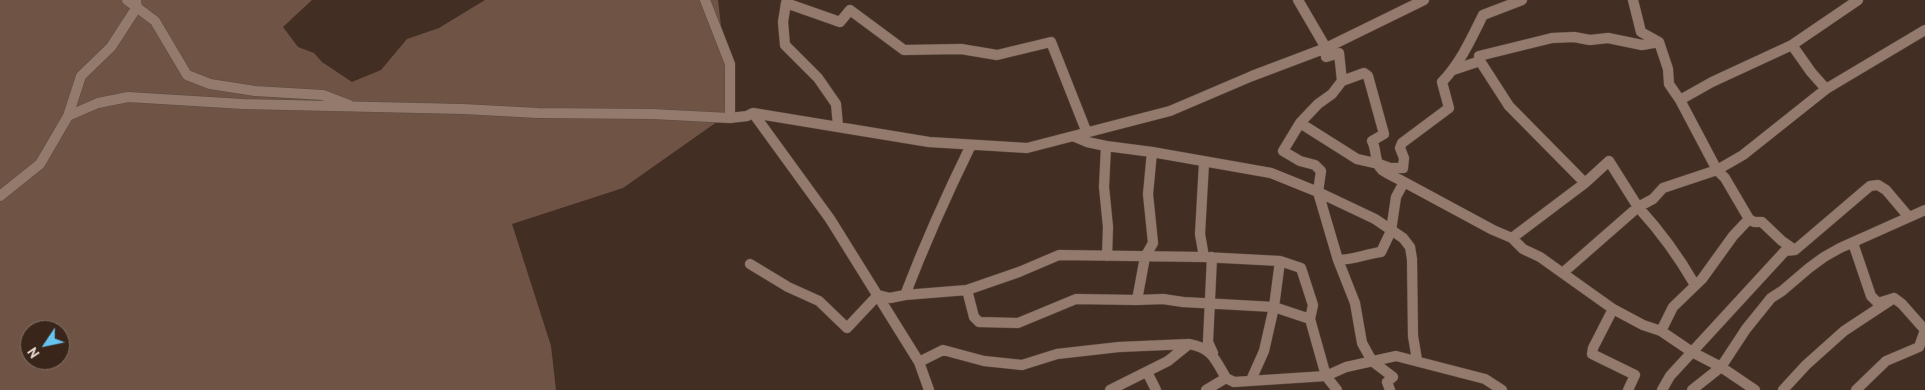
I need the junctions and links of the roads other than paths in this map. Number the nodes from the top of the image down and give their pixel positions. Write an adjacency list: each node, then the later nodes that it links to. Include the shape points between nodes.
1 (127, 0): 8 (street)
2 (705, 0): 21 (street, via 730,64)
3 (1298, 0): 12 (street)
4 (1424, 0): 12 (street)
5 (1522, 0): 14 (street, via 1483,15)
6 (1633, 0): 10 (street, via 1641,32)
7 (1858, 0): 11 (street)
8 (136, 3): 18 (street, via 155,21 187,75 210,84 322,96); 20 (street, via 111,47 82,76)
9 (1925, 30): 16 (street)
10 (1659, 42): 13 (street, via 1642,45 1608,38 1552,38 1479,56); 17 (street, via 1668,69 1669,84)
11 (1792, 45): 16 (street); 17 (street)
12 (1326, 48): 15 (street, via 1326,57 1339,53); 24 (street, via 1170,111)
13 (1480, 61): 14 (street); 33 (street, via 1510,106)
14 (1453, 70): 30 (street, via 1442,82 1449,108 1402,143 1403,168)
15 (1342, 81): 22 (street); 30 (street, via 1364,73 1368,76 1384,134 1372,141)
16 (1826, 89): 31 (street, via 1743,155)
17 (1680, 100): 31 (street)
18 (357, 107): 20 (street, via 128,96 98,102); 21 (street)
19 (753, 113): 21 (street); 23 (street); 55 (street, via 830,219)
20 (68, 116): 35 (street, via 40,164)
21 (730, 118)
22 (1300, 123): 30 (street, via 1357,159); 34 (street, via 1283,151 1300,162 1319,168)
23 (838, 126): 24 (street, via 836,104 818,78 785,45 783,22 786,2 840,22 850,10 904,50 961,49 997,55 1051,42); 26 (street, via 929,142)
24 (1087, 133): 25 (street)
25 (1075, 137): 26 (street, via 1027,148); 27 (street)
26 (971, 145): 56 (street)
27 (1106, 146): 28 (street); 46 (street)
28 (1152, 152): 29 (street); 47 (street, via 1148,194 1153,243)
29 (1204, 162): 34 (street, via 1271,173); 48 (street, via 1200,234)
30 (1379, 164): 32 (street, via 1381,169)
31 (1717, 170): 36 (street, via 1663,188); 41 (street)
32 (1404, 182): 37 (street); 43 (street)
33 (1585, 183): 36 (street, via 1609,161); 43 (street)
34 (1318, 192): 40 (street); 49 (street)
35 (0, 196)
36 (1638, 207): 52 (street); 53 (street, via 1655,225)
37 (1394, 210): 40 (street); 42 (street)
38 (1925, 210): 39 (street)
39 (1908, 216): 44 (street); 45 (street, via 1886,190 1878,185 1870,186)
40 (1375, 219): 42 (street)
41 (1749, 219): 45 (street, via 1762,222); 53 (street)
42 (1391, 230): 49 (street, via 1381,252); 68 (street, via 1410,247 1413,336)
43 (1512, 238): 52 (street, via 1523,249)
44 (1853, 243): 57 (street, via 1871,296 1878,303); 71 (street, via 1824,257 1771,298)
45 (1795, 250): 66 (street, via 1785,251)
46 (1107, 256): 47 (street); 54 (street, via 1059,255)
47 (1145, 257): 48 (street); 58 (street)
48 (1208, 257): 50 (street); 59 (street)
49 (1338, 260): 69 (street, via 1355,303 1362,343)
50 (1280, 261): 60 (street); 62 (street, via 1301,268 1313,305)
51 (750, 264): 55 (street, via 819,301 847,328)
52 (1564, 274): 61 (street)
53 (1695, 285): 64 (street, via 1673,307)
54 (967, 290): 56 (street); 58 (street, via 974,317 979,322 1018,323 1076,299)
55 (878, 294): 56 (street, via 890,298); 70 (street)
56 (905, 295)
57 (1894, 298): 63 (street); 87 (street, via 1844,331)
58 (1137, 300): 59 (street)
59 (1209, 302): 60 (street); 67 (street, via 1208,342)
60 (1274, 307): 62 (street); 75 (street, via 1264,351)
61 (1613, 309): 64 (street); 83 (street, via 1592,348 1592,354 1635,375)
62 (1310, 319): 73 (street)
63 (1925, 330): 88 (street, via 1919,346 1886,362)
64 (1660, 331): 66 (street)
65 (1189, 344): 67 (street, via 1202,346); 70 (street, via 1057,354 1022,365 984,361 943,350); 72 (street)
66 (1692, 352): 71 (street); 84 (street)
67 (1214, 357): 74 (street)
68 (1417, 360): 69 (street, via 1396,356); 82 (street, via 1485,379)
69 (1372, 361): 73 (street); 81 (street, via 1393,377 1387,382)
70 (919, 362): 76 (street)
71 (1721, 367): 85 (street); 86 (street)
72 (1147, 372): 77 (street); 78 (street)
73 (1326, 376): 75 (street); 80 (street)
74 (1226, 378): 75 (street, via 1234,382); 79 (street)
75 (1251, 380)
76 (929, 390)
77 (1110, 390)
78 (1156, 390)
79 (1206, 390)
80 (1337, 390)
81 (1390, 390)
82 (1502, 390)
83 (1628, 390)
84 (1662, 390)
85 (1692, 390)
86 (1755, 390)
87 (1783, 390)
88 (1858, 390)

